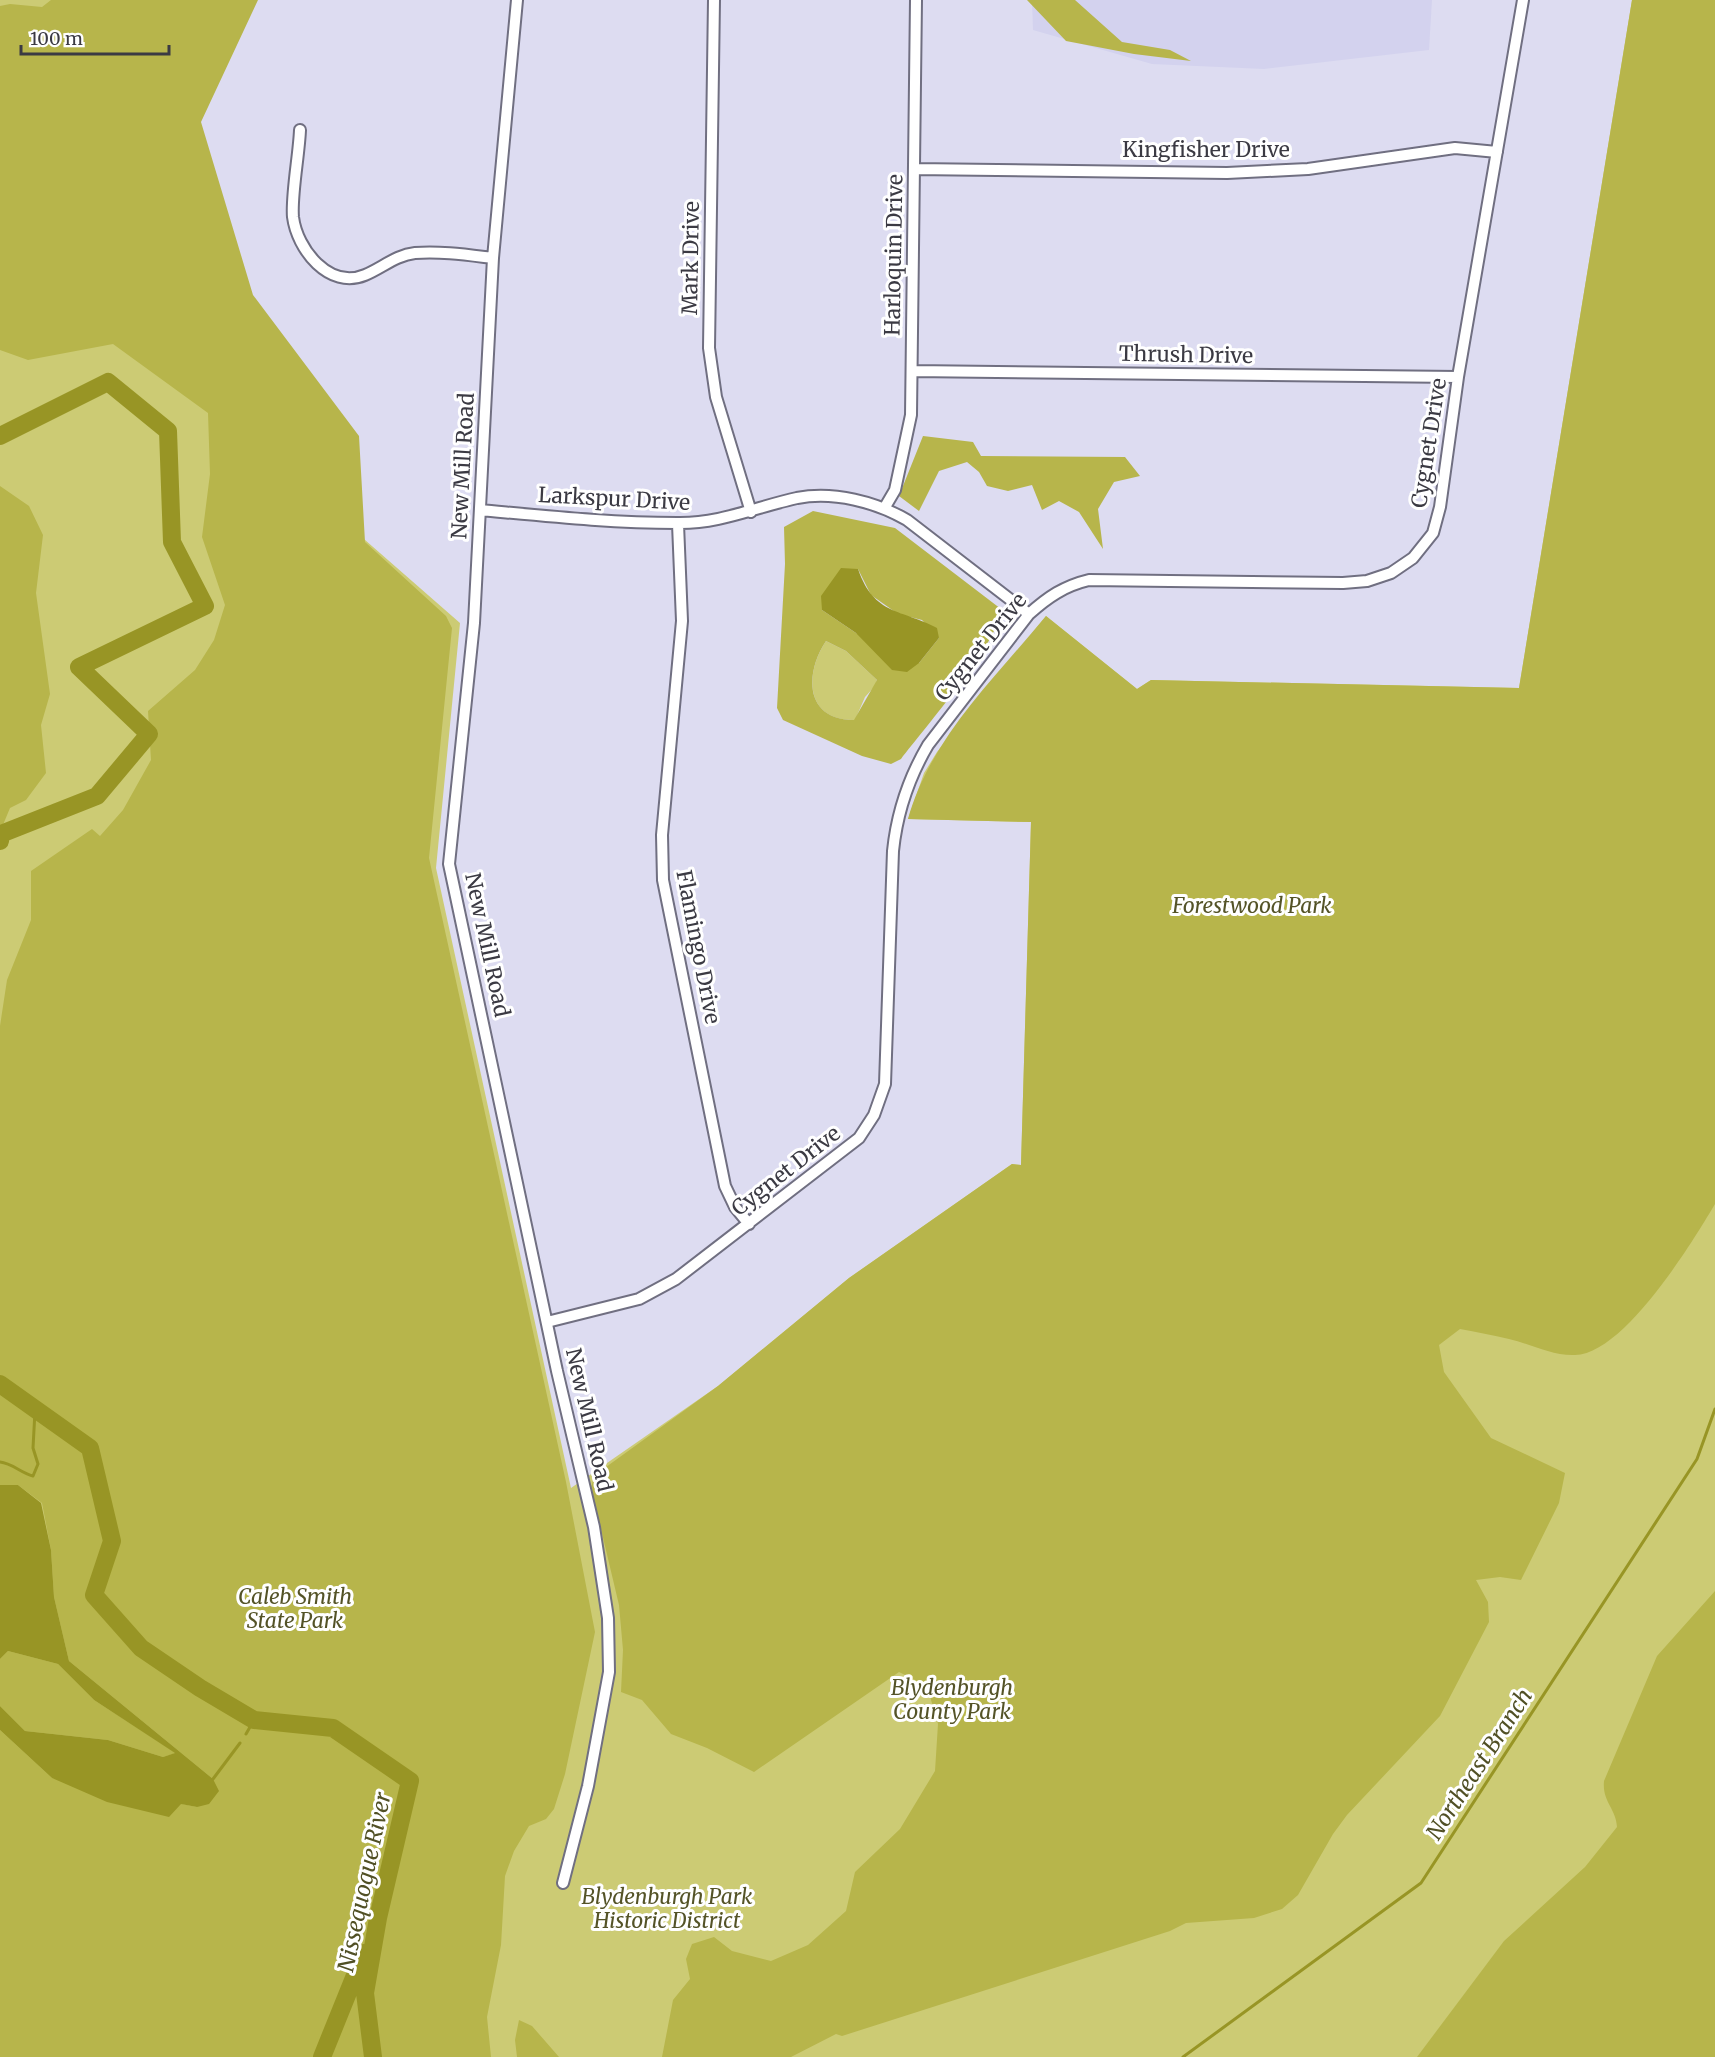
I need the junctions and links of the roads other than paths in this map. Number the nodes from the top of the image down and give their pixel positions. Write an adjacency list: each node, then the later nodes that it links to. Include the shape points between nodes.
1 (517, 0): 8 (street, New Mill Road)
2 (714, 0): 13 (street, Mark Drive, via 709,348 716,397)
3 (916, 0): 7 (street, Harloquin Drive)
4 (1523, 0): 6 (street, Cygnet Drive)
5 (300, 130): 8 (street, via 293,217 302,247 317,266 340,277 363,276 391,260 414,253)
6 (1497, 152): 7 (street, Kingfisher Drive, via 1455,148 1308,169 1227,173); 10 (street, Cygnet Drive)
7 (914, 169): 9 (street, Harloquin Drive)
8 (493, 258): 12 (street, New Mill Road)
9 (913, 371): 10 (street, Thrush Drive); 11 (street, Harloquin Drive, via 911,415 895,490)
10 (1458, 378): 15 (street, Cygnet Drive, via 1433,533 1413,558 1391,573 1343,583 1089,580 1066,586)
11 (885, 507): 13 (street, Larkspur Drive, via 817,496); 15 (street, Larkspur Drive)
12 (480, 510): 14 (street, Larkspur Drive); 17 (street, New Mill Road, via 474,623 449,864)
13 (751, 512): 14 (street, Larkspur Drive)
14 (678, 524): 16 (street, Flamingo Drive, via 682,621 662,835 663,880 725,1186)
15 (1029, 614): 16 (street, Cygnet Drive, via 928,745 904,793 893,851 885,1084 874,1115 846,1150)
16 (749, 1224): 17 (street, Cygnet Drive, via 676,1279 639,1299)
17 (547, 1322): 18 (street, New Mill Road, via 594,1527 608,1618 607,1683 588,1786)
18 (562, 1883)

